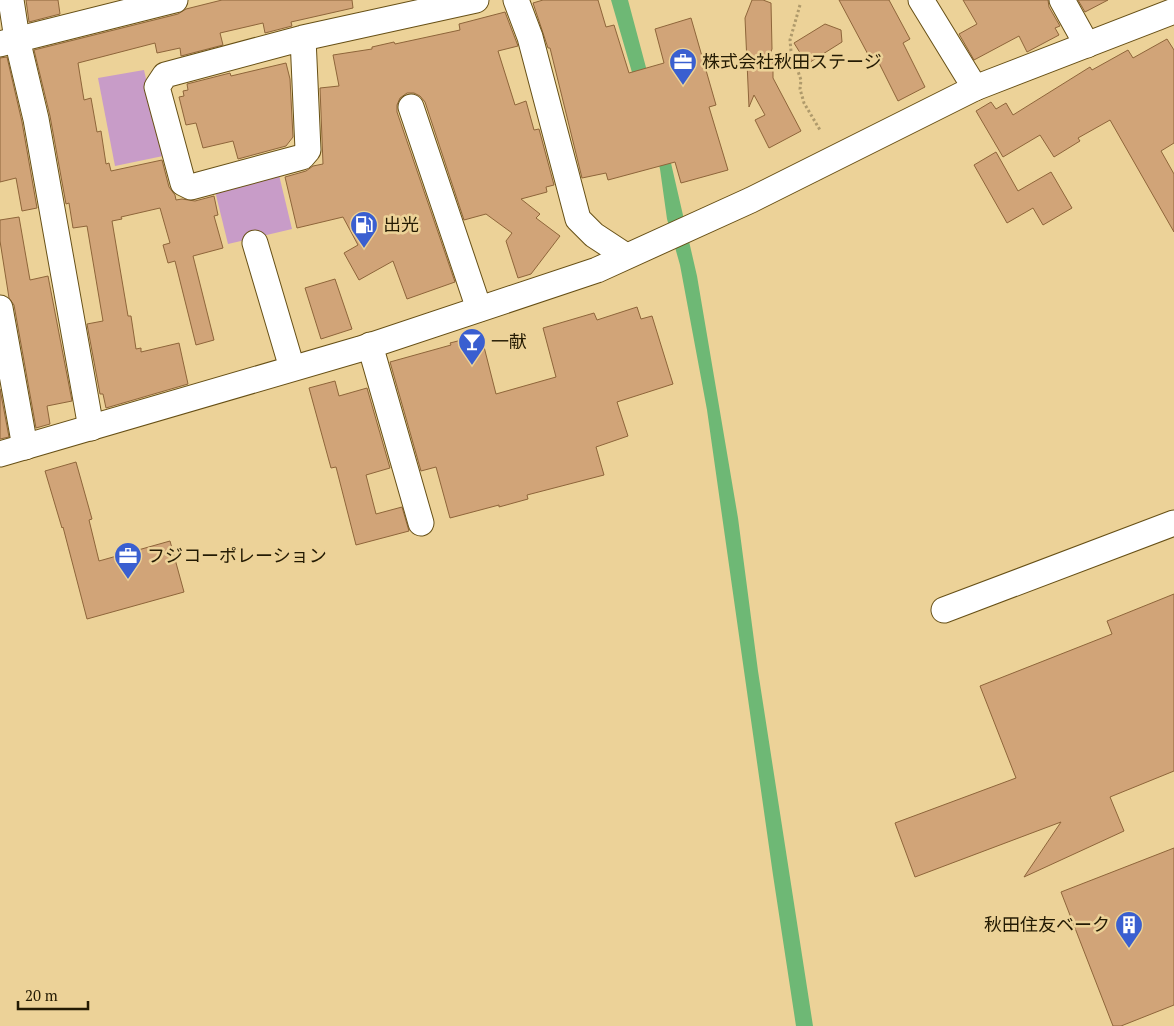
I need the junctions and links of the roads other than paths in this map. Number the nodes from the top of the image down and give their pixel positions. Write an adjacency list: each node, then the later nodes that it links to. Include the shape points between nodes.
1 (11, 0): 10 (street)
2 (175, 0): 7 (street)
3 (476, 0): 9 (street)
4 (516, 0): 15 (street, via 530,37 578,218 594,235)
5 (921, 0): 12 (street)
6 (1062, 0): 11 (street)
7 (136, 4): 10 (street)
8 (1174, 11): 11 (street)
9 (303, 38): 9 (street, via 165,75 157,87 183,183 191,187 302,157 308,150)
10 (8, 41): 20 (street, via 36,119)
11 (1087, 44): 12 (street)
12 (975, 88): 15 (street, via 751,200)
13 (411, 107): 17 (street)
14 (255, 243): 19 (street)
15 (626, 256): 17 (street, via 597,270)
16 (0, 308): 21 (street)
17 (479, 309): 18 (street)
18 (370, 345): 19 (street); 23 (street)
19 (292, 368): 20 (street)
20 (91, 428): 21 (street)
21 (25, 447): 22 (street)
22 (0, 454)
23 (421, 523)
24 (1174, 523): 25 (street)
25 (944, 610)

